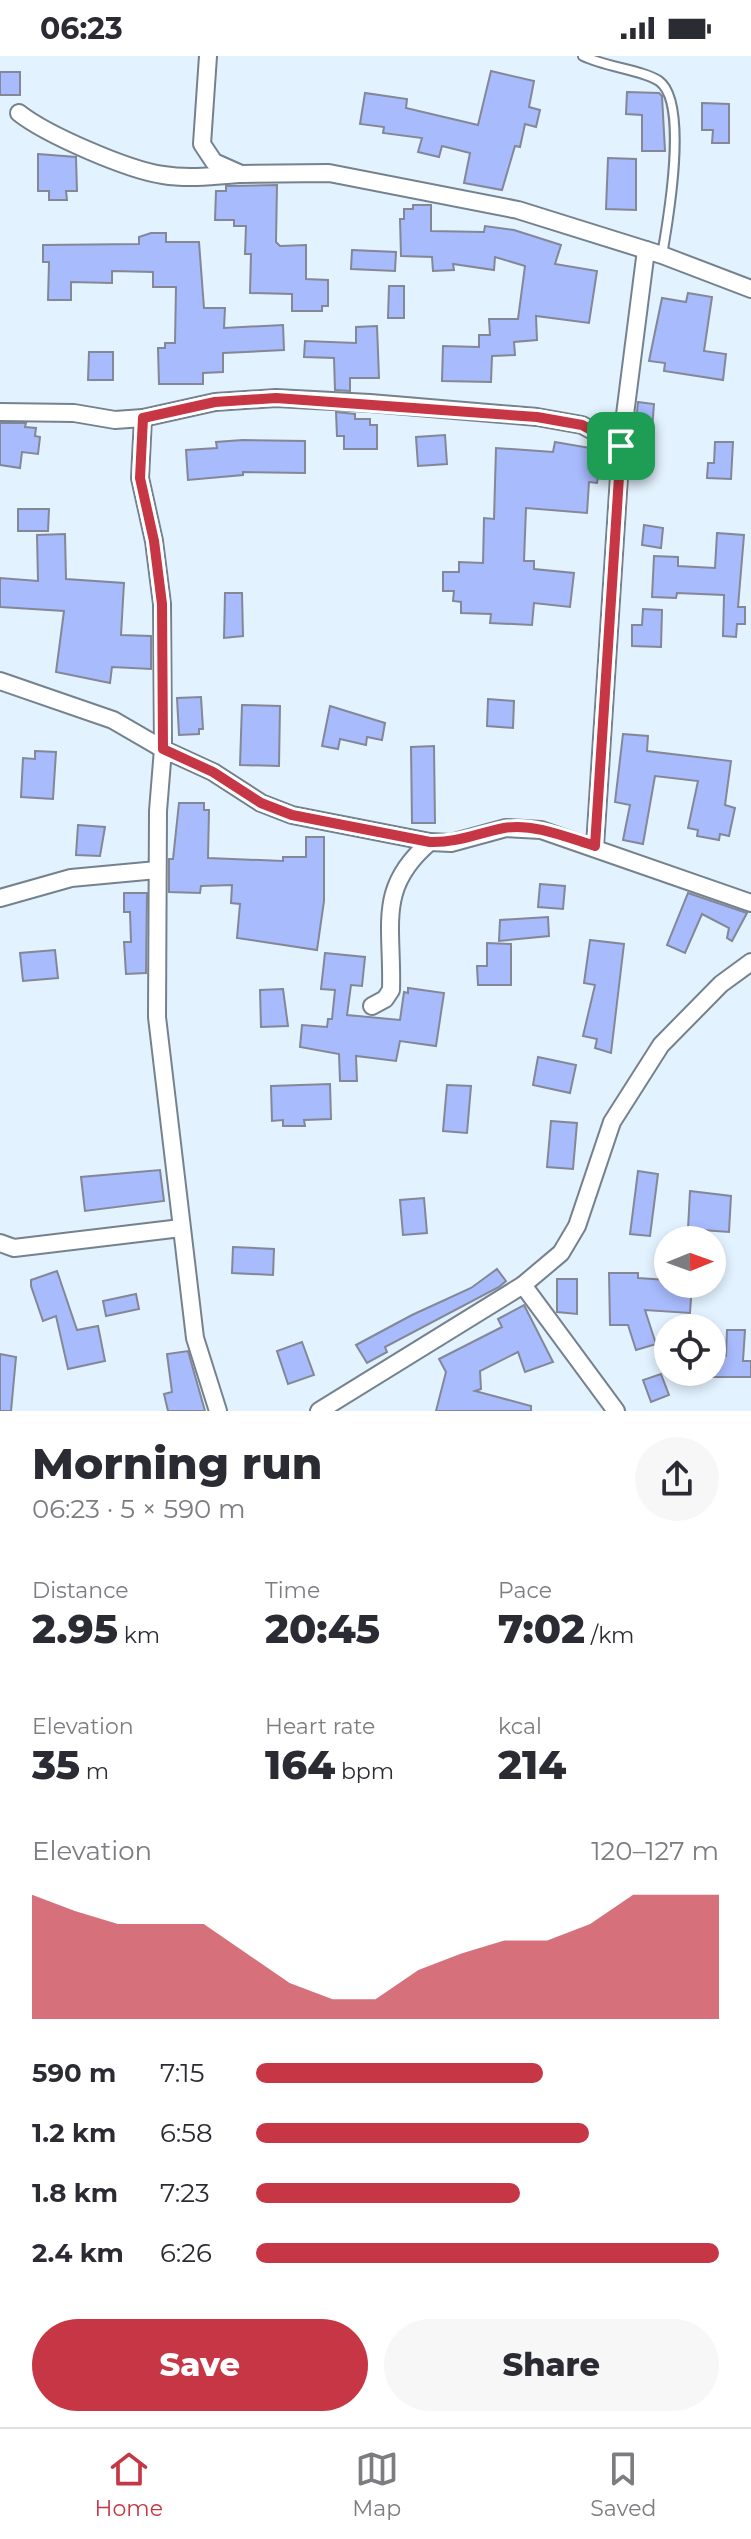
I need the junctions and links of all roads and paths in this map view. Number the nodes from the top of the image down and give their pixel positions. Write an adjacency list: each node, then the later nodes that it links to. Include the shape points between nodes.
1 (208, 56): 4 (street, via 202,144 214,162)
2 (583, 56): 5 (lane, via 656,79 672,98 673,188)
3 (19, 113): 4 (street, via 109,158 162,175)
4 (241, 174): 5 (street, via 329,173 518,210)
5 (654, 252): 6 (street); 9 (street)
6 (751, 289)
7 (0, 412): 8 (street)
8 (143, 418): 9 (street, via 215,402 276,398 370,403 537,417 582,425); 11 (street, via 140,478 162,604)
9 (621, 446): 13 (street)
10 (0, 681): 11 (street, via 113,720)
11 (163, 749): 12 (street, via 292,815); 14 (street)
12 (430, 842): 13 (street, via 451,843 506,828 541,830); 18 (street, via 398,877 392,897 391,990)
13 (595, 846): 16 (street)
14 (157, 870): 15 (street, via 71,878); 19 (street, via 157,1017)
15 (0, 898)
16 (751, 903)
17 (751, 962): 21 (street, via 721,984 661,1045 612,1122 577,1226 561,1253)
18 (372, 1006)
19 (181, 1228): 20 (street, via 14,1248); 22 (street, via 195,1338)
20 (0, 1243)
21 (523, 1285): 23 (street); 24 (street)
22 (218, 1411)
23 (319, 1411)
24 (616, 1411)

